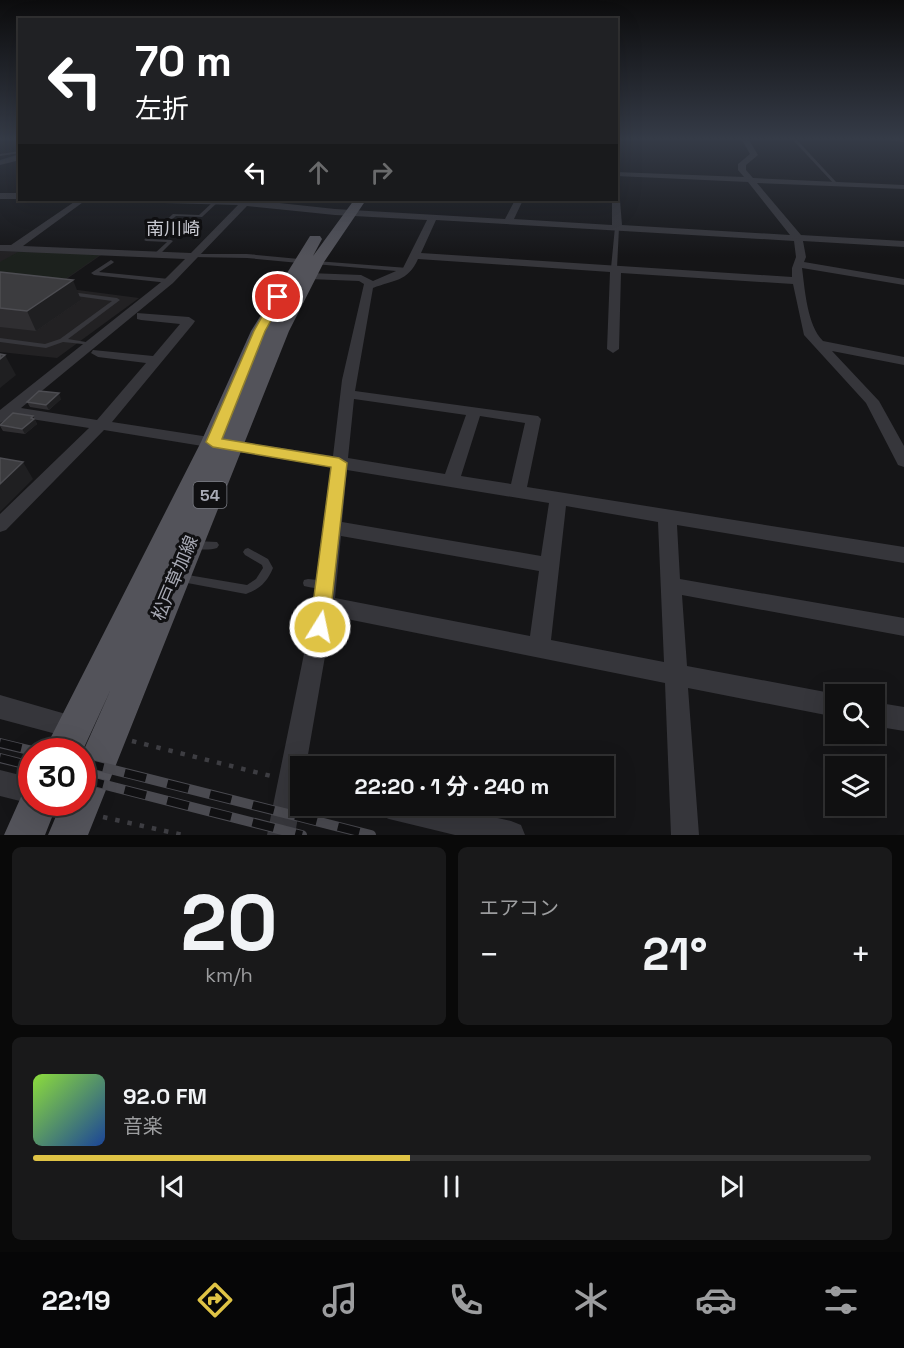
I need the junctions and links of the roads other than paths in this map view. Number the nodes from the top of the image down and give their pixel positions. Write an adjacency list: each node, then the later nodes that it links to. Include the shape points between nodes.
1 (727, 179): 3 (street)
2 (831, 179): 4 (lane)
3 (750, 180): 4 (street); 18 (street)
4 (836, 184): 5 (street)
5 (904, 187)
6 (0, 196): 7 (street)
7 (18, 196)
8 (81, 201): 21 (street)
9 (194, 201): 13 (street)
10 (247, 201): 13 (street); 14 (street); 23 (street)
11 (519, 201): 16 (street)
12 (616, 201): 17 (street)
13 (216, 202): 22 (lane, via 200,216 175,215 146,240 171,241)
14 (347, 206): 15 (street); 27 (main road, 松戸草加線 / 54)
15 (433, 217): 16 (street); 25 (street)
16 (509, 221): 17 (street)
17 (617, 228): 18 (street); 28 (lane)
18 (798, 238): 19 (street); 26 (street)
19 (904, 244)
20 (0, 248): 21 (street)
21 (14, 248): 22 (street)
22 (157, 254): 23 (street)
23 (194, 256): 27 (lane, via 248,256); 29 (street)
24 (111, 262): 29 (lane, via 94,273)
25 (411, 263): 27 (lane); 28 (street); 32 (street, via 403,274)
26 (798, 264): 30 (street); 31 (street)
27 (308, 267): 32 (street, via 361,278); 48 (main road, 松戸草加線 / 54, via 276,343)
28 (615, 268): 30 (street); 39 (street)
29 (169, 281): 38 (street)
30 (798, 281): 37 (street, via 810,335)
31 (904, 282)
32 (373, 285): 44 (street, via 368,286)
33 (58, 293): 36 (lane, via 117,300)
34 (141, 316): 41 (street, via 189,321)
35 (0, 340): 36 (lane, via 46,346)
36 (62, 340): 38 (lane)
37 (818, 344): 40 (street); 49 (street, via 872,400)
38 (94, 348): 41 (street); 46 (street)
39 (613, 349)
40 (882, 357): 42 (street); 43 (street)
41 (156, 360): 47 (street)
42 (904, 361)
43 (904, 369)
44 (347, 394): 45 (street); 50 (street)
45 (474, 412): 51 (street); 52 (street, via 533,419)
46 (4, 415): 47 (street)
47 (101, 425): 48 (street); 55 (street)
48 (222, 444): 50 (street); 60 (main road, 松戸草加線 / 54, via 201,545); 70 (main road, 松戸草加線 / 54)
49 (904, 461)
50 (339, 463): 51 (street); 56 (street)
51 (452, 481): 52 (street)
52 (518, 491): 53 (street)
53 (558, 499): 54 (street); 59 (street)
54 (667, 515): 58 (street); 61 (street)
55 (0, 525)
56 (332, 527): 59 (street); 62 (street)
57 (248, 552): 60 (lane, via 265,562 267,568 254,588 246,590)
58 (904, 555)
59 (548, 566): 64 (street)
60 (175, 577): 75 (main road, 松戸草加線 / 54)
61 (670, 585): 63 (street); 65 (street)
62 (319, 591): 64 (street); 72 (street)
63 (904, 627)
64 (539, 648): 65 (street)
65 (676, 675): 66 (street); 84 (street)
66 (825, 704)
67 (0, 707): 70 (street)
68 (885, 716): 69 (street)
69 (904, 719)
70 (75, 727): 71 (main road, 松戸草加線 / 54)
71 (70, 738)
72 (298, 756)
73 (0, 783): 74 (street)
74 (18, 788)
75 (96, 788)
76 (290, 802): 82 (street)
77 (33, 816): 80 (main road)
78 (82, 816): 81 (main road, 松戸草加線 / 54)
79 (431, 816): 83 (street)
80 (24, 835)
81 (68, 835)
82 (281, 835)
83 (511, 835)
84 (685, 835)

